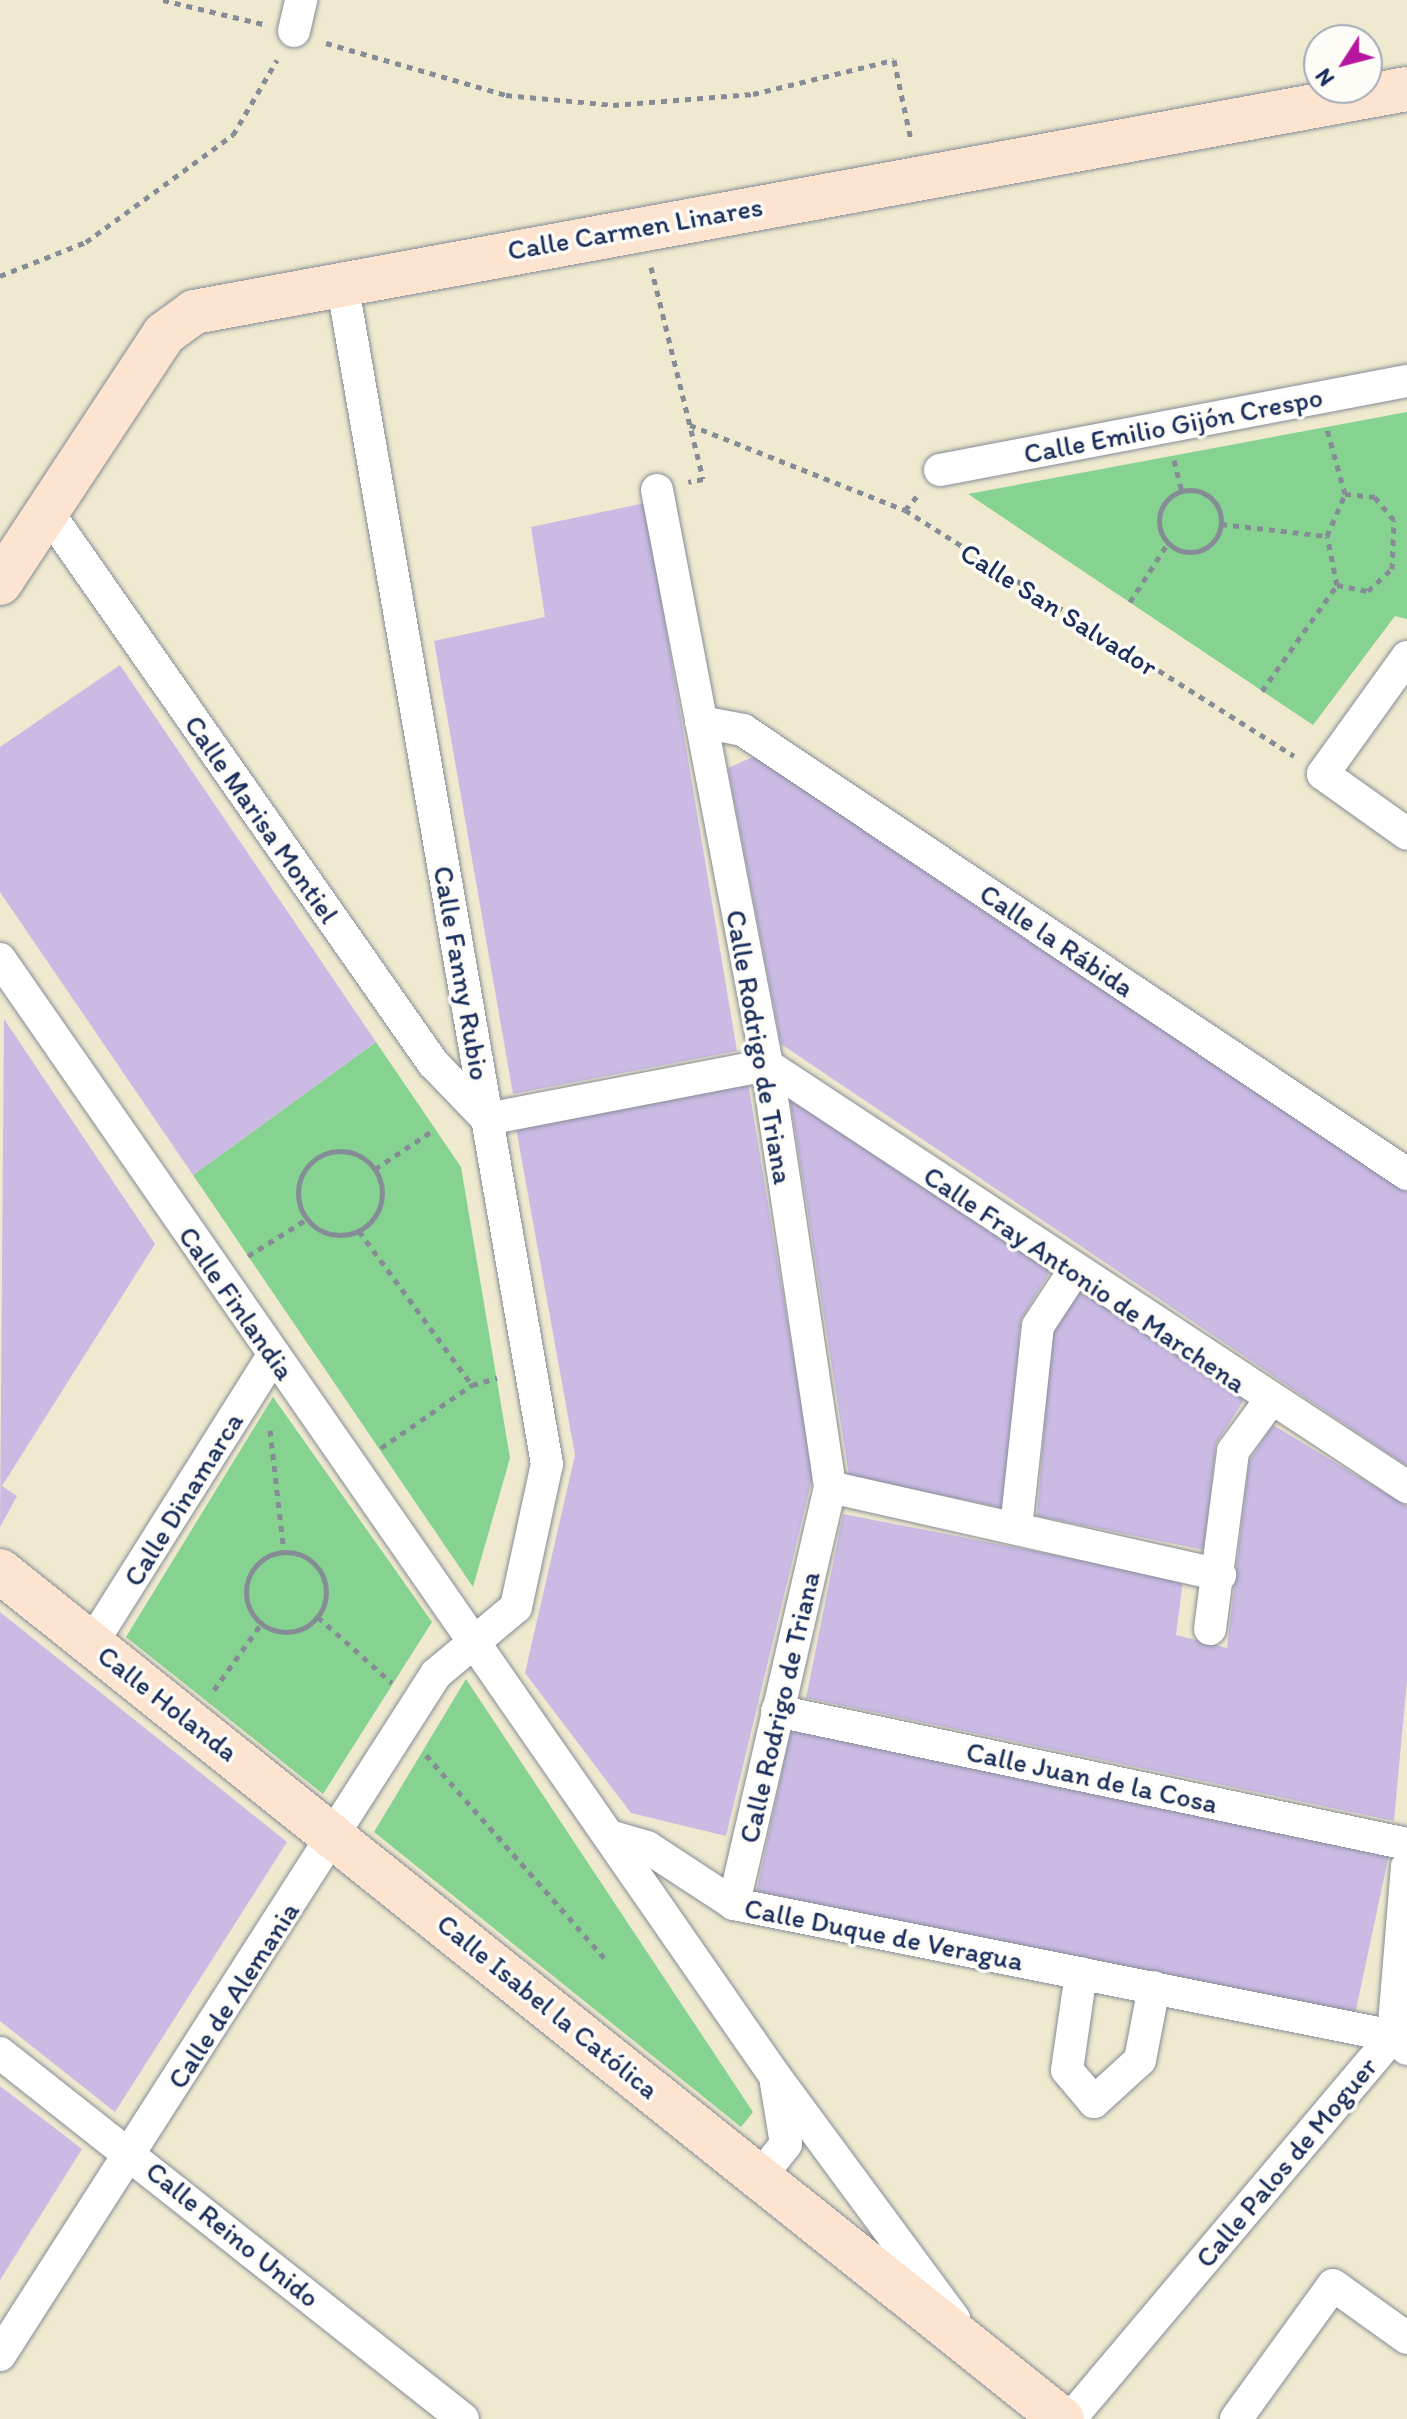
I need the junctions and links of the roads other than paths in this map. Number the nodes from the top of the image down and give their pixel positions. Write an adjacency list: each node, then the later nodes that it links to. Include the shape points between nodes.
1 (301, 0): 2 (street)
2 (294, 31)
3 (1407, 89): 4 (street, Calle Carmen Linares)
4 (342, 282): 8 (street, Calle Carmen Linares, via 194,312 164,334); 15 (street, Calle Fanny Rubio)
5 (1407, 381): 6 (street, Calle Emilio Gijón Crespo)
6 (940, 470)
7 (657, 490): 11 (street, Calle Rodrigo de Triana)
8 (47, 511): 9 (street, Calle Carmen Linares); 15 (street, Calle Marisa Montiel, via 433,1063)
9 (0, 583)
10 (1407, 657): 12 (street, via 1323,774)
11 (701, 722): 14 (street, Calle Rodrigo de Triana); 16 (street, Calle la Rábida, via 743,730)
12 (1407, 834)
13 (2, 969): 18 (street, Calle Finlandia)
14 (767, 1065): 15 (street); 17 (street, Calle Fray Antonio de Marchena); 20 (street, Calle Rodrigo de Triana)
15 (487, 1119): 27 (street, Calle Fanny Rubio, via 547,1464 516,1607)
16 (1407, 1174)
17 (1074, 1271): 19 (street, Calle Fray Antonio de Marchena); 22 (street, via 1038,1326)
18 (273, 1356): 26 (street, Calle Dinamarca); 27 (street, Calle Finlandia)
19 (1269, 1402): 21 (street, Calle Fray Antonio de Marchena); 24 (street, via 1233,1451)
20 (830, 1487): 22 (street); 28 (street, Calle Rodrigo de Triana)
21 (1407, 1487)
22 (1016, 1528): 24 (street)
23 (0, 1571): 26 (street, Calle Holanda)
24 (1220, 1575): 25 (street)
25 (1210, 1629)
26 (92, 1643): 29 (street, Calle Holanda)
27 (475, 1645): 29 (street, Calle de Alemania, via 436,1674); 30 (street, Calle Isabel la Católica)
28 (777, 1711): 31 (street, Calle Juan de la Cosa); 33 (street, Calle Rodrigo de Triana)
29 (335, 1835): 39 (street, Calle de Alemania); 40 (street, Calle Isabel la Católica)
30 (609, 1836): 33 (street, Calle Duque de Veragua, via 647,1847); 38 (street, Calle Isabel la Católica)
31 (1407, 1844)
32 (1407, 1867): 36 (street, Calle Palos de Moguer)
33 (734, 1904): 34 (street, Calle Duque de Veragua)
34 (1081, 1973): 35 (street, Calle Duque de Veragua); 35 (street, via 1067,2070 1094,2102 1140,2060)
35 (1154, 1987): 36 (street, Calle Duque de Veragua)
36 (1400, 2042): 46 (street, Calle Palos de Moguer)
37 (0, 2053): 39 (street, Calle Reino Unido)
38 (775, 2076): 40 (street, Calle Isabel la Católica, via 786,2144); 42 (street, Calle Isabel la Católica)
39 (132, 2153): 43 (street, Calle de Alemania); 44 (street, Calle Reino Unido)
40 (760, 2177): 42 (street, Calle Isabel la Católica)
41 (1407, 2338): 47 (street, via 1333,2285)
42 (977, 2351): 45 (street, Calle Isabel la Católica)
43 (0, 2355)
44 (463, 2419)
45 (1062, 2419)
46 (1070, 2419)
47 (1236, 2419)

